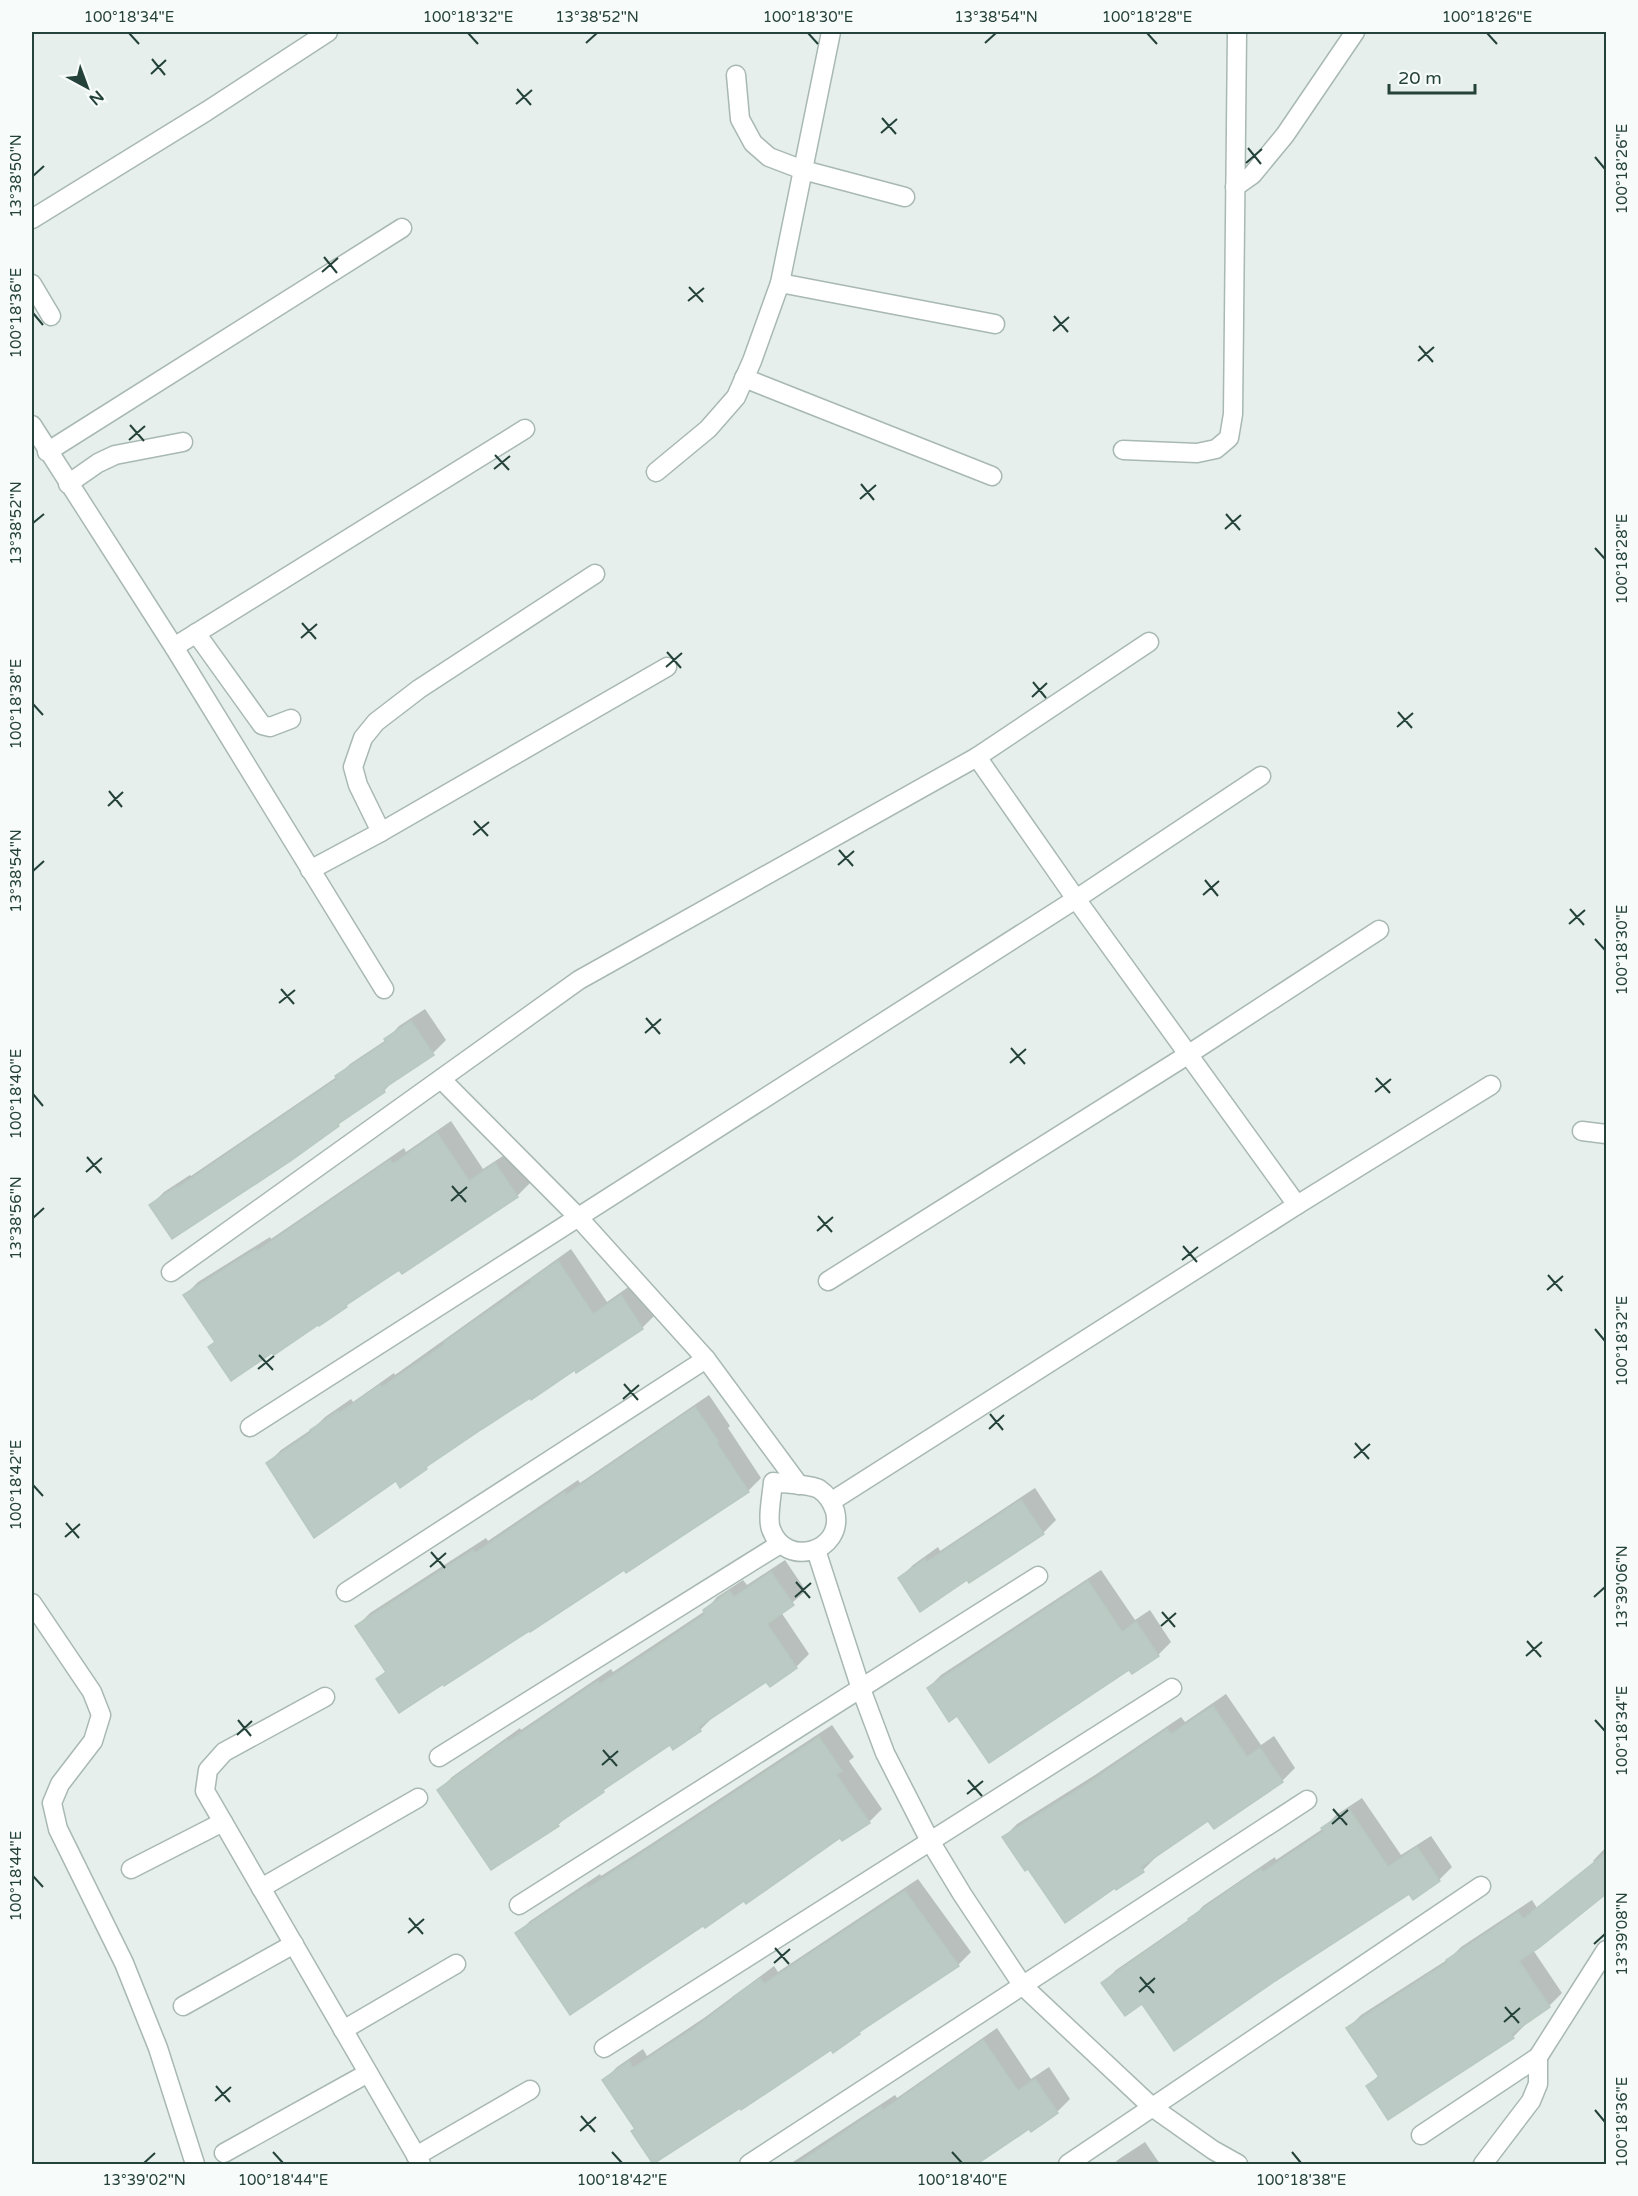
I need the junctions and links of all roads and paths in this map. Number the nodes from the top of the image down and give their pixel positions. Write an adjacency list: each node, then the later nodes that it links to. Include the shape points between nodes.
1 (328, 32): 9 (street)
2 (831, 32): 6 (street)
3 (1237, 32): 7 (street)
4 (1355, 32): 7 (street, via 1285,135 1252,175)
5 (735, 75): 6 (street, via 740,119 753,143 769,157)
6 (803, 170): 8 (street); 11 (street)
7 (1235, 187): 19 (street, via 1233,414 1229,438 1216,449 1197,453)
8 (905, 197)
9 (32, 219)
10 (402, 228): 20 (street)
11 (780, 283): 14 (street); 15 (street)
12 (32, 284): 13 (street)
13 (51, 315)
14 (995, 324)
15 (744, 378): 21 (street, via 736,397 708,429); 22 (street)
16 (32, 426): 20 (street)
17 (525, 429): 25 (street)
18 (183, 442): 23 (street, via 115,455)
19 (1124, 450)
20 (47, 452): 23 (street)
21 (656, 472)
22 (992, 476)
23 (68, 484): 27 (street)
24 (595, 574): 32 (street, via 419,689 376,722 363,738 353,767)
25 (196, 633): 27 (street); 29 (street, via 262,725 270,727)
26 (1149, 642): 30 (street)
27 (174, 647): 33 (street)
28 (667, 667): 32 (street)
29 (291, 719)
30 (977, 757): 34 (street); 38 (street, via 579,980)
31 (1261, 776): 34 (street)
32 (381, 832): 33 (street)
33 (310, 870): 36 (street)
34 (1076, 899): 37 (street); 43 (street)
35 (1379, 930): 37 (street)
36 (384, 989)
37 (1189, 1054): 42 (street); 45 (street)
38 (442, 1080): 43 (street); 44 (street)
39 (1491, 1085): 42 (street)
40 (1582, 1131): 41 (street)
41 (1606, 1134)
42 (1297, 1205): 49 (street)
43 (578, 1218): 46 (street); 47 (street)
44 (171, 1272)
45 (828, 1281)
46 (706, 1359): 48 (street); 53 (street)
47 (250, 1427)
48 (799, 1485): 49 (street, via 818,1488); 50 (street, via 773,1482 770,1528)
49 (832, 1501): 51 (street, via 837,1520 831,1538)
50 (780, 1544): 51 (street, via 797,1552); 58 (street)
51 (816, 1550): 56 (street)
52 (1038, 1576): 56 (street)
53 (346, 1592)
54 (32, 1603): 81 (street, via 92,1692 101,1715 93,1741 60,1784 52,1803 58,1829 124,1964 158,2048)
55 (1172, 1688): 62 (street)
56 (861, 1689): 62 (street, via 885,1753); 66 (street)
57 (325, 1696): 61 (street, via 224,1752 207,1770 205,1791)
58 (439, 1757)
59 (418, 1798): 65 (street)
60 (1307, 1800): 70 (street)
61 (223, 1822): 63 (street); 65 (street)
62 (930, 1841): 70 (street); 73 (street)
63 (131, 1869)
64 (1481, 1886): 77 (street)
65 (261, 1888): 67 (street)
66 (519, 1905)
67 (294, 1944): 71 (street); 72 (street)
68 (1606, 1950): 74 (street)
69 (456, 1964): 72 (street)
70 (1023, 1986): 77 (street); 82 (street)
71 (183, 2006)
72 (343, 2030): 75 (street)
73 (604, 2048)
74 (1538, 2057): 78 (street); 85 (street, via 1538,2085 1531,2101)
75 (368, 2073): 79 (street); 80 (street)
76 (530, 2090): 80 (street)
77 (1152, 2107): 83 (street); 84 (street)
78 (1420, 2135)
79 (224, 2152)
80 (418, 2160)
81 (195, 2164)
82 (749, 2164)
83 (1068, 2164)
84 (1238, 2164)
85 (1483, 2164)

